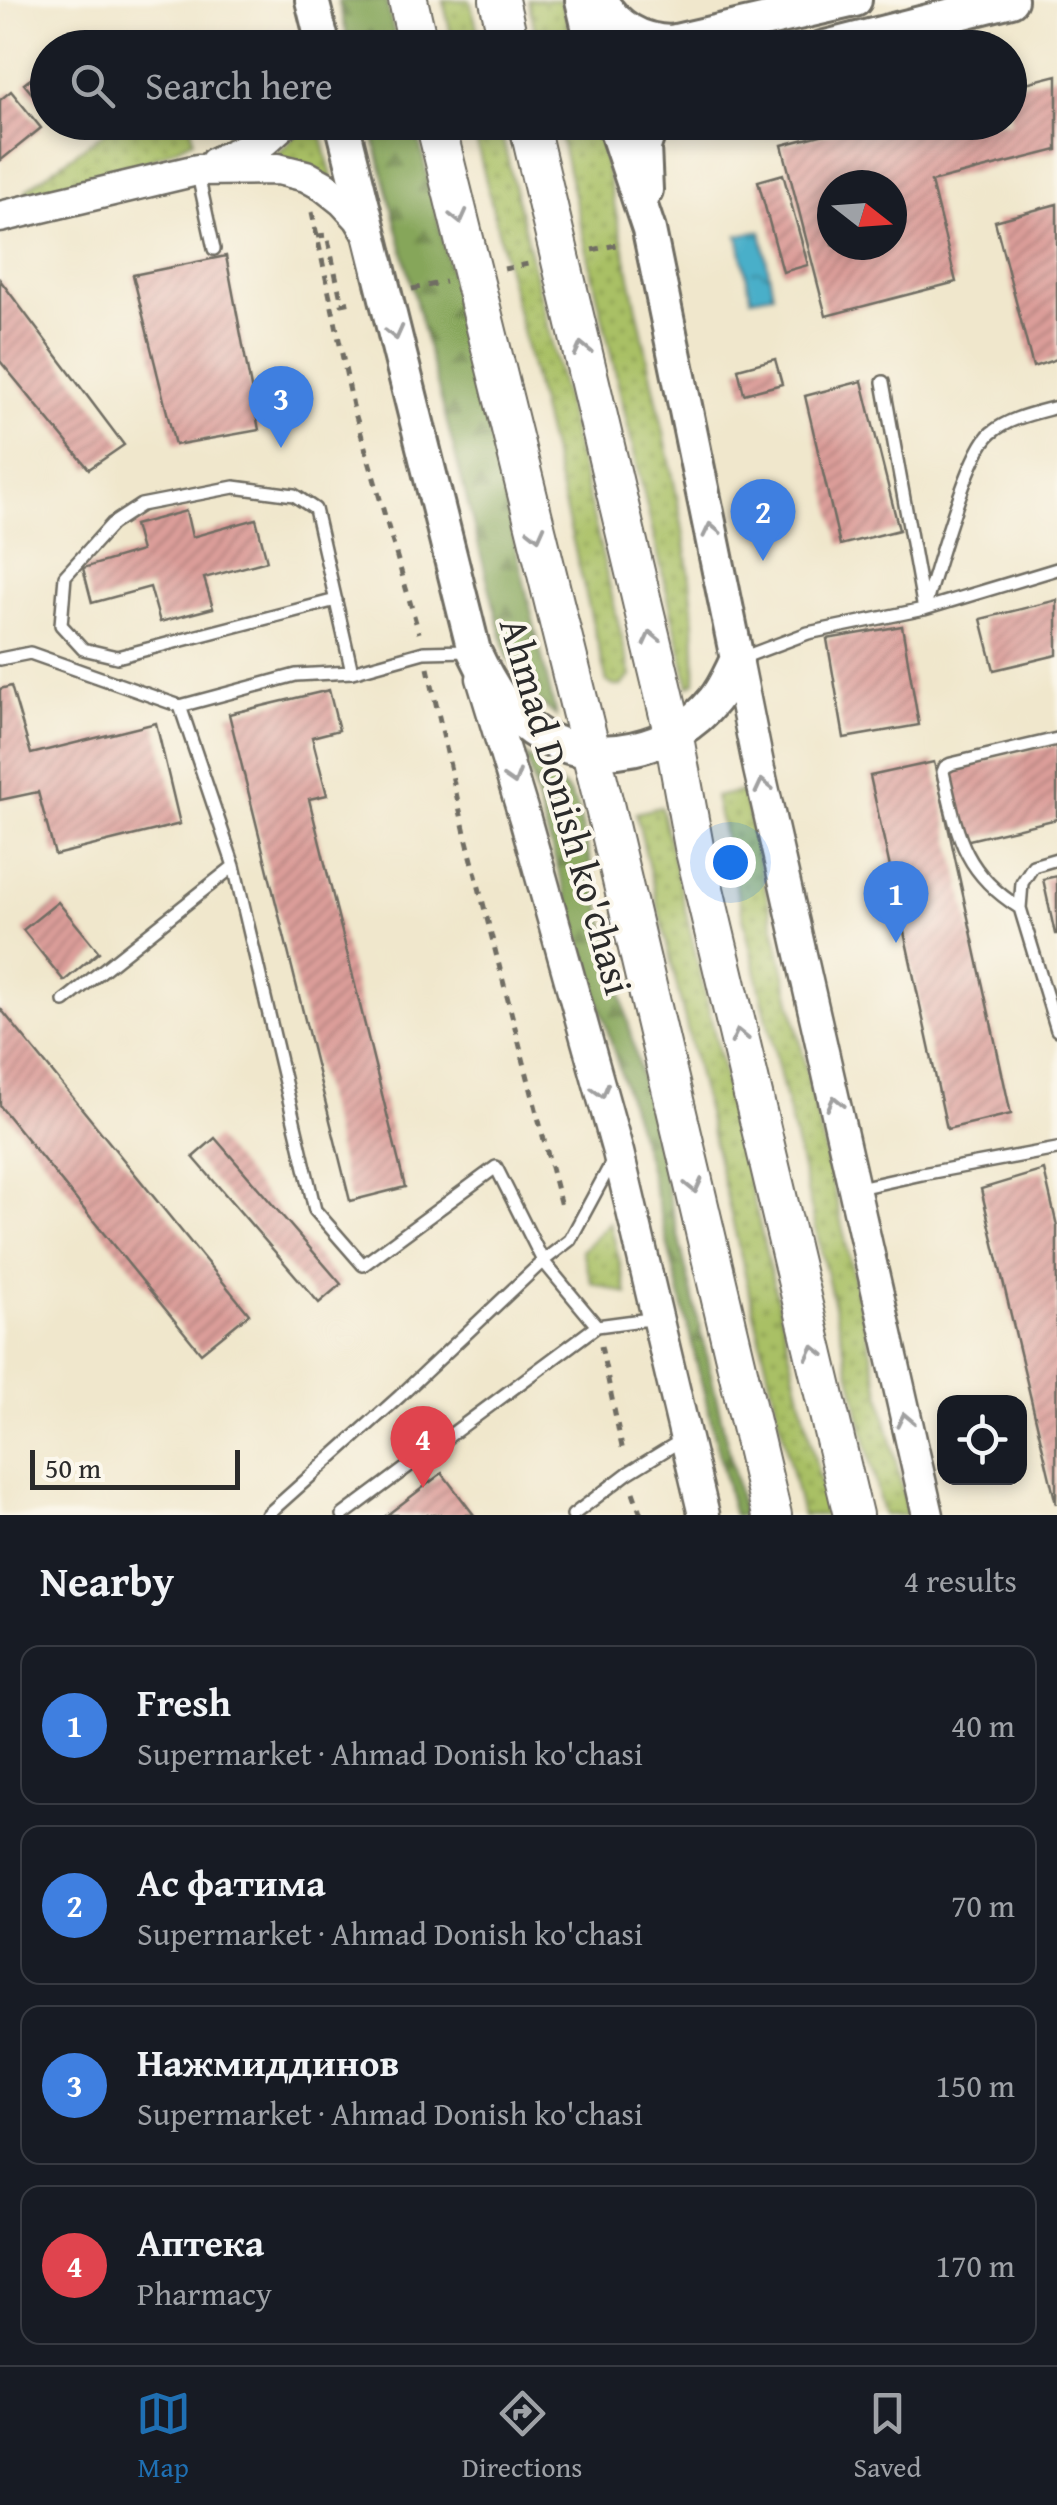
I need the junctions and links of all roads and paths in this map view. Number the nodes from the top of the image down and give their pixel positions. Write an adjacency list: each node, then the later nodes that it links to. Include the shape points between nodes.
1 (408, 0): 7 (main road)
2 (499, 0): 8 (main road)
3 (582, 0): 9 (main road)
4 (600, 0): 10 (main road)
5 (855, 0): 11 (main road)
6 (1012, 0): 12 (main road)
7 (414, 30)
8 (506, 30)
9 (589, 30)
10 (628, 30)
11 (723, 30)
12 (893, 30)
13 (264, 140): 19 (street)
14 (346, 140): 24 (main road, Ahmad Donish ko'chasi)
15 (440, 140): 45 (main road, Ahmad Donish ko'chasi, one-way to 45)
16 (532, 140): 43 (main road, one-way to 16)
17 (617, 140): 23 (main road)
18 (646, 140): 23 (main road)
19 (197, 170): 21 (street); 24 (street, via 278,169 306,176 343,201); 25 (lane)
20 (310, 204): 22 (path)
21 (0, 217)
22 (317, 236): 31 (path, via 328,236 342,304); 38 (path, via 353,406)
23 (637, 236): 26 (path); 40 (main road, one-way to 23)
24 (371, 239): 37 (main road, Ahmad Donish ko'chasi, one-way to 37)
25 (214, 248)
26 (586, 251)
27 (530, 264): 28 (path)
28 (492, 272)
29 (454, 280): 30 (path)
30 (398, 292)
31 (360, 300)
32 (884, 382): 36 (lane)
33 (1057, 408): 36 (lane, via 989,433 973,460)
34 (1057, 568): 36 (lane)
35 (336, 600): 35 (lane, via 315,509 294,496 234,487 141,505 112,524 65,576 61,625 82,649 117,656); 41 (lane)
36 (924, 610): 40 (lane, via 808,633)
37 (474, 651): 38 (lane); 45 (main road, via 497,694 524,724 541,736); 52 (street, Ahmad Donish ko'chasi, one-way to 52)
38 (424, 652): 41 (lane); 54 (path)
39 (0, 659): 42 (lane, via 30,653)
40 (737, 660): 43 (main road, via 714,700); 53 (street, one-way to 40)
41 (352, 672): 42 (lane, via 296,675)
42 (180, 706): 47 (lane)
43 (673, 732): 45 (main road, via 645,747); 66 (main road, one-way to 43, via 694,847)
44 (1057, 739): 48 (lane, via 951,764 943,772 966,854)
45 (591, 750): 65 (main road, Ahmad Donish ko'chasi, one-way to 65)
46 (1057, 858): 48 (lane, via 1032,866)
47 (234, 866): 49 (lane); 55 (lane, via 315,1210 363,1265 496,1168)
48 (1020, 908): 50 (lane)
49 (64, 1000)
50 (1057, 1030)
51 (1057, 1149): 53 (lane)
52 (618, 1152): 54 (lane); 56 (street, Ahmad Donish ko'chasi)
53 (854, 1189): 67 (street, one-way to 53)
54 (570, 1240): 55 (lane)
55 (543, 1261): 57 (lane); 60 (lane)
56 (657, 1318): 57 (lane); 58 (street, Ahmad Donish ko'chasi)
57 (597, 1326): 59 (path); 61 (lane)
58 (686, 1437): 59 (lane); 64 (street, Ahmad Donish ko'chasi)
59 (628, 1473): 62 (lane); 63 (path)
60 (267, 1515)
61 (343, 1515)
62 (573, 1515)
63 (640, 1515)
64 (704, 1515)
65 (772, 1515)
66 (853, 1515)
67 (928, 1515)

